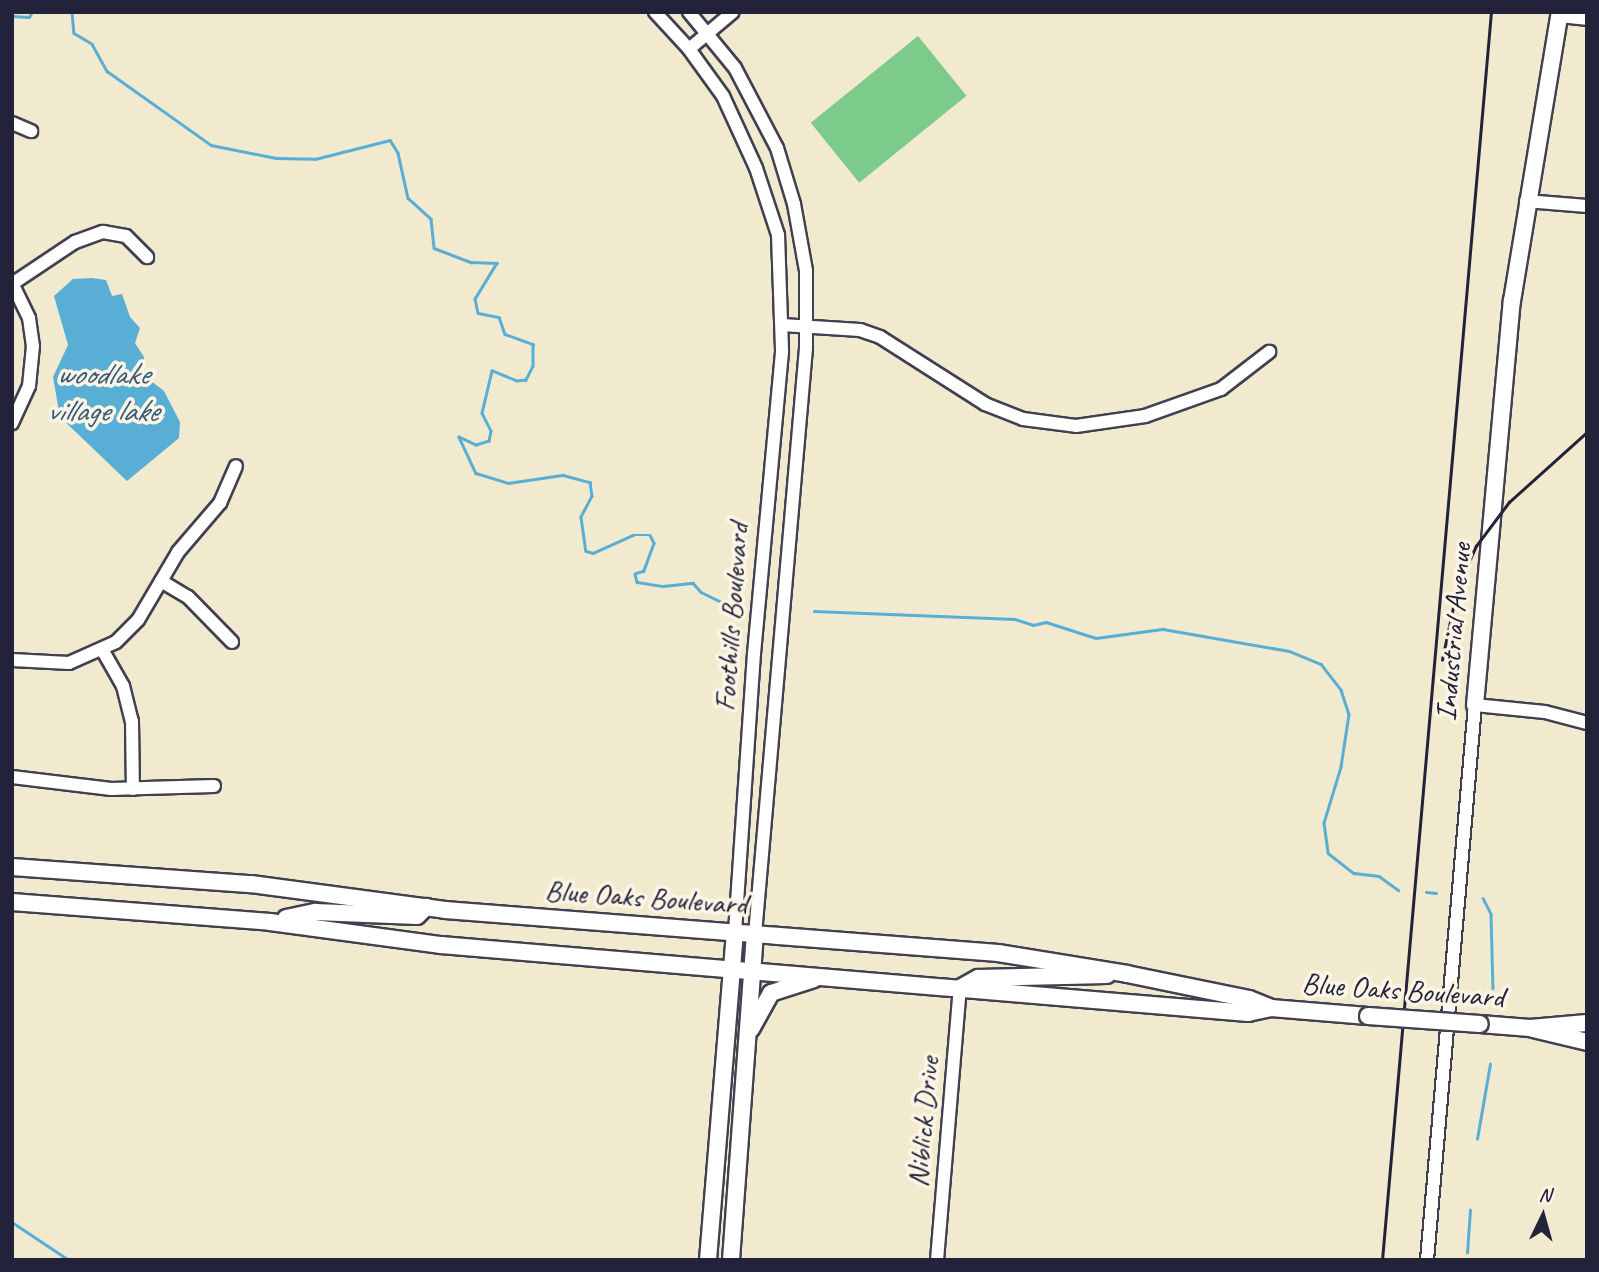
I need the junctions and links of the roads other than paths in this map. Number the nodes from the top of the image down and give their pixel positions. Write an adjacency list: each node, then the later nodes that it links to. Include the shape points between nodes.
1 (655, 12): 7 (street, Foothills Boulevard)
2 (690, 12): 6 (street, Foothills Boulevard)
3 (733, 12): 6 (street)
4 (1560, 14): 5 (street); 10 (main road, Industrial Avenue)
5 (1587, 19)
6 (708, 34): 7 (street); 15 (street, Foothills Boulevard, via 750,92 785,169 806,271)
7 (690, 48): 14 (street, Foothills Boulevard, via 723,96 768,197 778,235)
8 (12, 123): 9 (street)
9 (31, 131)
10 (1526, 201): 11 (street); 23 (main road, Industrial Avenue, via 1512,301)
11 (1587, 206)
12 (147, 257): 13 (street, via 126,236 103,232 75,242)
13 (12, 284): 17 (street, via 29,318 33,346 29,386)
14 (782, 325): 15 (street); 32 (street, Foothills Boulevard)
15 (807, 327): 16 (street, via 860,330 880,337 985,404 1023,419 1076,426 1145,416 1221,389); 33 (street, Foothills Boulevard)
16 (1269, 352)
17 (12, 423)
18 (236, 466): 19 (street, via 219,503)
19 (161, 581): 20 (street, via 188,597); 21 (street, via 138,620)
20 (232, 642)
21 (103, 651): 22 (street, via 69,663); 27 (street, via 123,686 132,721)
22 (12, 660)
23 (1475, 705): 24 (street, via 1545,712); 49 (street, Industrial Avenue)
24 (1587, 723)
25 (12, 777): 27 (street)
26 (214, 786): 27 (street)
27 (132, 789)
28 (12, 867): 30 (main road, Blue Oaks Boulevard, via 251,884)
29 (12, 902): 31 (main road, Blue Oaks Boulevard)
30 (426, 907): 31 (main road, via 417,916 315,912); 32 (main road, Blue Oaks Boulevard)
31 (270, 922): 34 (main road, Blue Oaks Boulevard, via 441,945)
32 (735, 932): 33 (main road, Blue Oaks Boulevard); 34 (main road, Foothills Boulevard)
33 (755, 934): 35 (main road, Foothills Boulevard); 36 (main road, Blue Oaks Boulevard, via 998,953)
34 (732, 967): 35 (main road, Blue Oaks Boulevard); 44 (main road, Foothills Boulevard)
35 (752, 969): 37 (main road, Blue Oaks Boulevard); 42 (main road, Foothills Boulevard)
36 (1127, 974): 38 (main road, via 978,978); 39 (main road, Blue Oaks Boulevard, via 1250,999)
37 (830, 975): 38 (main road, Blue Oaks Boulevard); 42 (main road, via 771,993)
38 (960, 988): 39 (main road, Blue Oaks Boulevard, via 1248,1013); 48 (street, Niblick Drive)
39 (1271, 1008): 41 (main road, Blue Oaks Boulevard, bridge)
40 (1587, 1023): 41 (main road, Blue Oaks Boulevard)
41 (1530, 1028): 43 (main road, Blue Oaks Boulevard)
42 (746, 1040): 45 (main road, Foothills Boulevard)
43 (1587, 1042)
44 (713, 1190): 45 (main road, via 719,1196 717,1230); 46 (main road, Foothills Boulevard)
45 (733, 1242): 47 (main road, Foothills Boulevard)
46 (708, 1260)
47 (731, 1260)
48 (937, 1260)
49 (1427, 1260)

